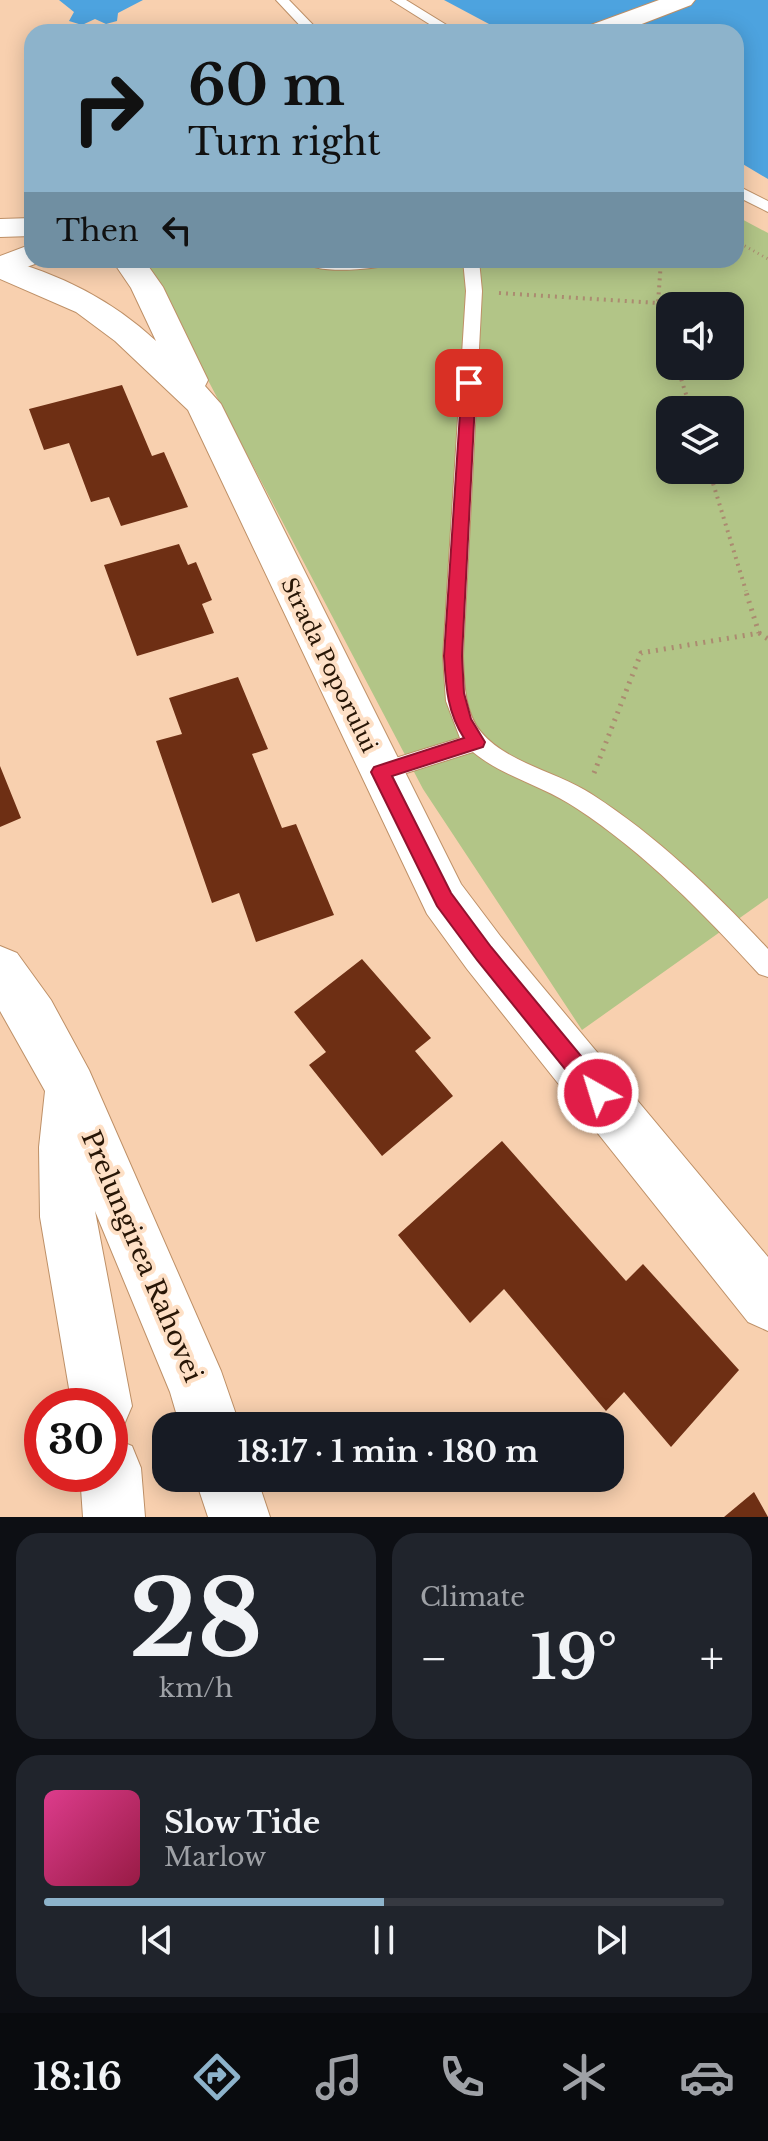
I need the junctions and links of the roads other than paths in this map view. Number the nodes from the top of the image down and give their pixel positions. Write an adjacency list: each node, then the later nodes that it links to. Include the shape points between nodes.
1 (282, 0): 4 (lane)
2 (397, 0): 5 (lane)
3 (682, 0): 6 (street)
4 (305, 24)
5 (438, 24)
6 (618, 24)
7 (744, 194): 8 (lane)
8 (768, 207)
9 (24, 227): 10 (street)
10 (0, 228)
11 (24, 258): 12 (street)
12 (0, 268): 15 (street, Strada Poporului, via 88,305 127,333)
13 (134, 268): 15 (street)
14 (472, 268): 16 (lane, via 453,656 455,693 463,722)
15 (203, 404): 17 (street, Strada Poporului)
16 (476, 742): 17 (lane); 18 (lane, via 584,800 650,853)
17 (381, 772): 21 (street, Strada Poporului, via 444,899)
18 (768, 966)
19 (0, 969): 20 (street, Prelungirea Rahovei)
20 (71, 1088): 22 (street, Prelungirea Rahovei, via 68,1217); 23 (street, Prelungirea Rahovei)
21 (768, 1302)
22 (99, 1388)
23 (206, 1412)
24 (112, 1492): 26 (street)
25 (231, 1492): 27 (street)
26 (114, 1517)
27 (239, 1517)

